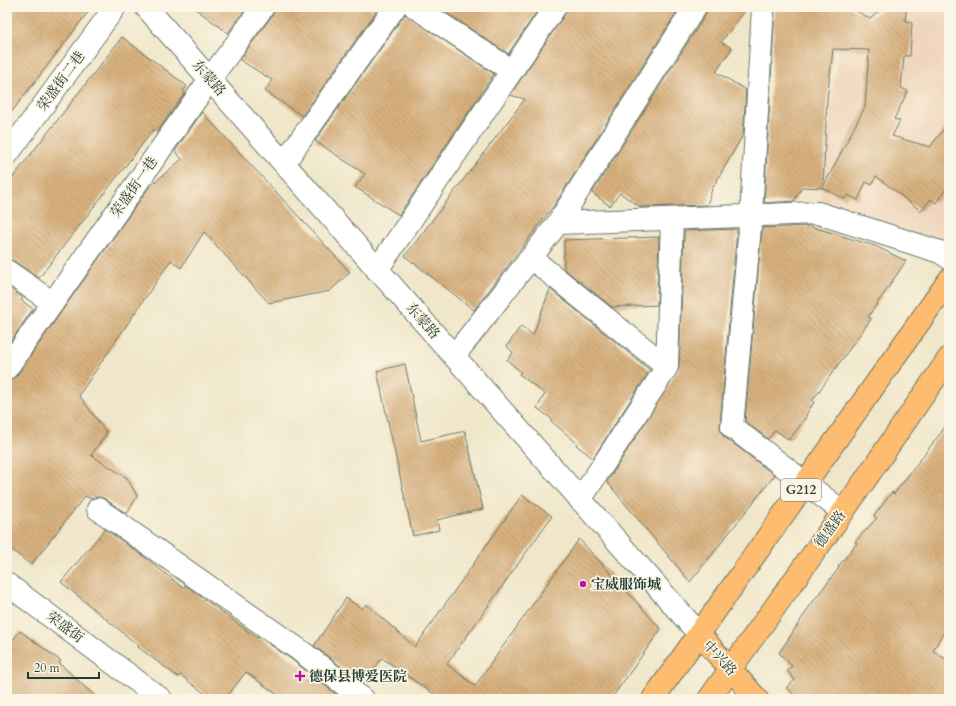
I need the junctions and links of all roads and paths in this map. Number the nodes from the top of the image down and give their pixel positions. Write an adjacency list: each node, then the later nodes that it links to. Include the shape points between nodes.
1 (115, 7): 11 (street, 荣盛街二巷)
2 (146, 7): 10 (street, 东蒙路)
3 (262, 7): 10 (street, 荣盛街一巷)
4 (395, 7): 12 (street)
5 (415, 7): 9 (street)
6 (555, 7): 9 (street)
7 (695, 7): 15 (street)
8 (763, 7): 13 (street)
9 (512, 71): 19 (street)
10 (210, 79): 12 (street, 东蒙路); 21 (street, 荣盛街一巷)
11 (7, 155)
12 (284, 163): 19 (street, 东蒙路)
13 (751, 216): 14 (street); 17 (street, via 818,214 940,252); 26 (street, via 732,427)
14 (672, 219): 15 (street); 24 (street)
15 (558, 223): 16 (street)
16 (531, 258): 22 (street); 24 (street)
17 (949, 258)
18 (7, 270): 21 (street)
19 (378, 270): 22 (street, 东蒙路)
20 (949, 280): 26 (main road, G212)
21 (53, 303): 25 (street, 荣盛街一巷)
22 (454, 356): 27 (street, 东蒙路)
23 (949, 358): 29 (main road, 德盛路)
24 (667, 367): 27 (street)
25 (7, 368)
26 (806, 484): 29 (street); 31 (main road, G212)
27 (580, 500): 31 (street, 东蒙路)
28 (98, 509): 34 (street, via 298,649)
29 (843, 512): 32 (main road, 德盛路)
30 (7, 584): 33 (street, 荣盛街)
31 (700, 635): 32 (main road, 中兴路); 35 (main road, G212)
32 (730, 669): 36 (main road, 德盛路); 37 (main road, 中兴路)
33 (161, 699)
34 (363, 699)
35 (653, 699)
36 (709, 699)
37 (757, 699)

